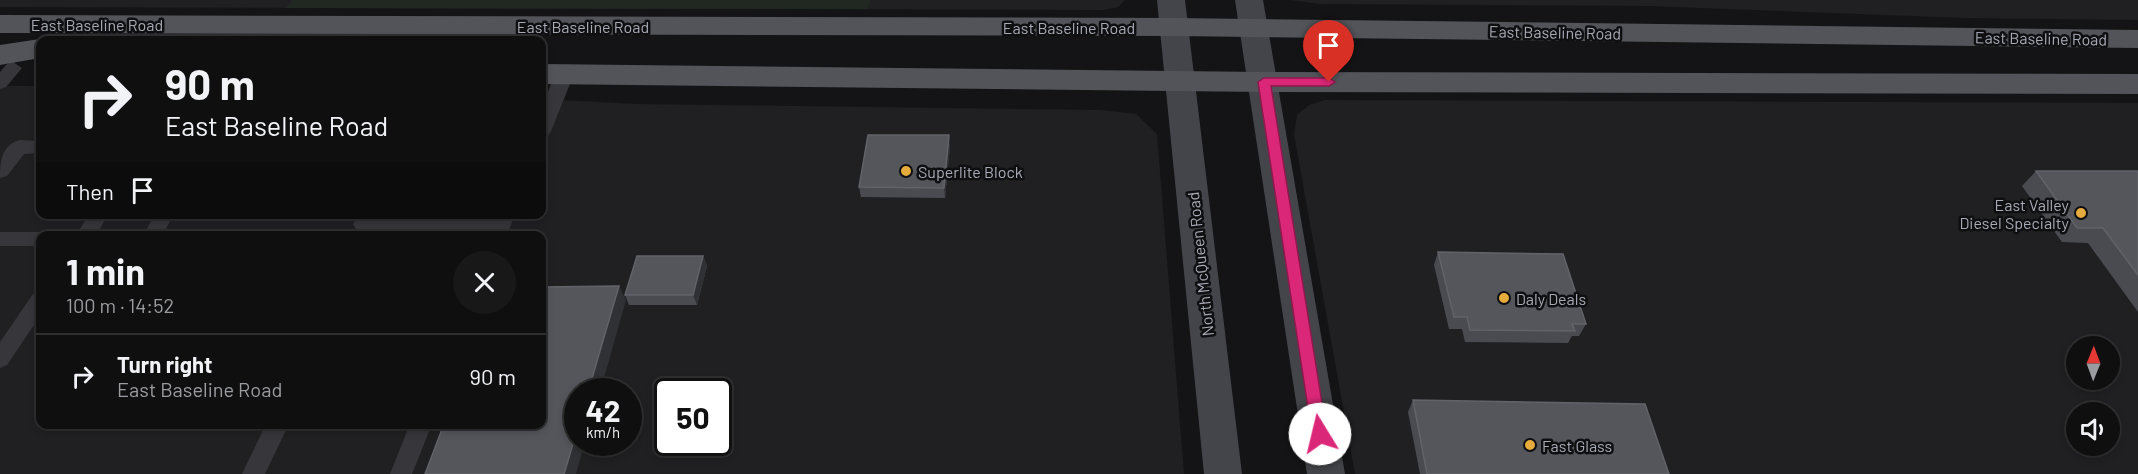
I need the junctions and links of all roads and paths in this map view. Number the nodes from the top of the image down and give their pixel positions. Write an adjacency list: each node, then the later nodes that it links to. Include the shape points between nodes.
1 (1249, 0): 5 (main road)
2 (0, 24): 3 (main road, East Baseline Road)
3 (216, 25): 4 (main road, East Baseline Road); 6 (main road)
4 (592, 26): 7 (main road); 10 (main road, East Baseline Road)
5 (1254, 28): 8 (main road, East Baseline Road); 10 (main road, East Baseline Road); 13 (main road)
6 (199, 36)
7 (540, 36)
8 (2107, 39): 9 (main road, East Baseline Road); 15 (main road)
9 (2138, 39)
10 (1176, 41): 13 (main road, East Baseline Road); 14 (main road, East Baseline Road); 31 (main road, North McQueen Road)
11 (36, 52): 12 (main road)
12 (11, 69)
13 (1262, 72): 16 (main road, East Baseline Road); 32 (main road)
14 (553, 74): 17 (lane)
15 (2138, 77)
16 (2138, 84)
17 (546, 110)
18 (36, 147): 19 (lane, via 19,147)
19 (0, 171)
20 (366, 219): 21 (lane, via 363,224)
21 (502, 225)
22 (0, 238): 23 (lane)
23 (36, 239)
24 (36, 312): 25 (lane)
25 (30, 331): 26 (lane)
26 (0, 359)
27 (276, 429): 29 (lane)
28 (419, 429): 30 (lane)
29 (254, 474)
30 (401, 474)
31 (1223, 474)
32 (1326, 474)

